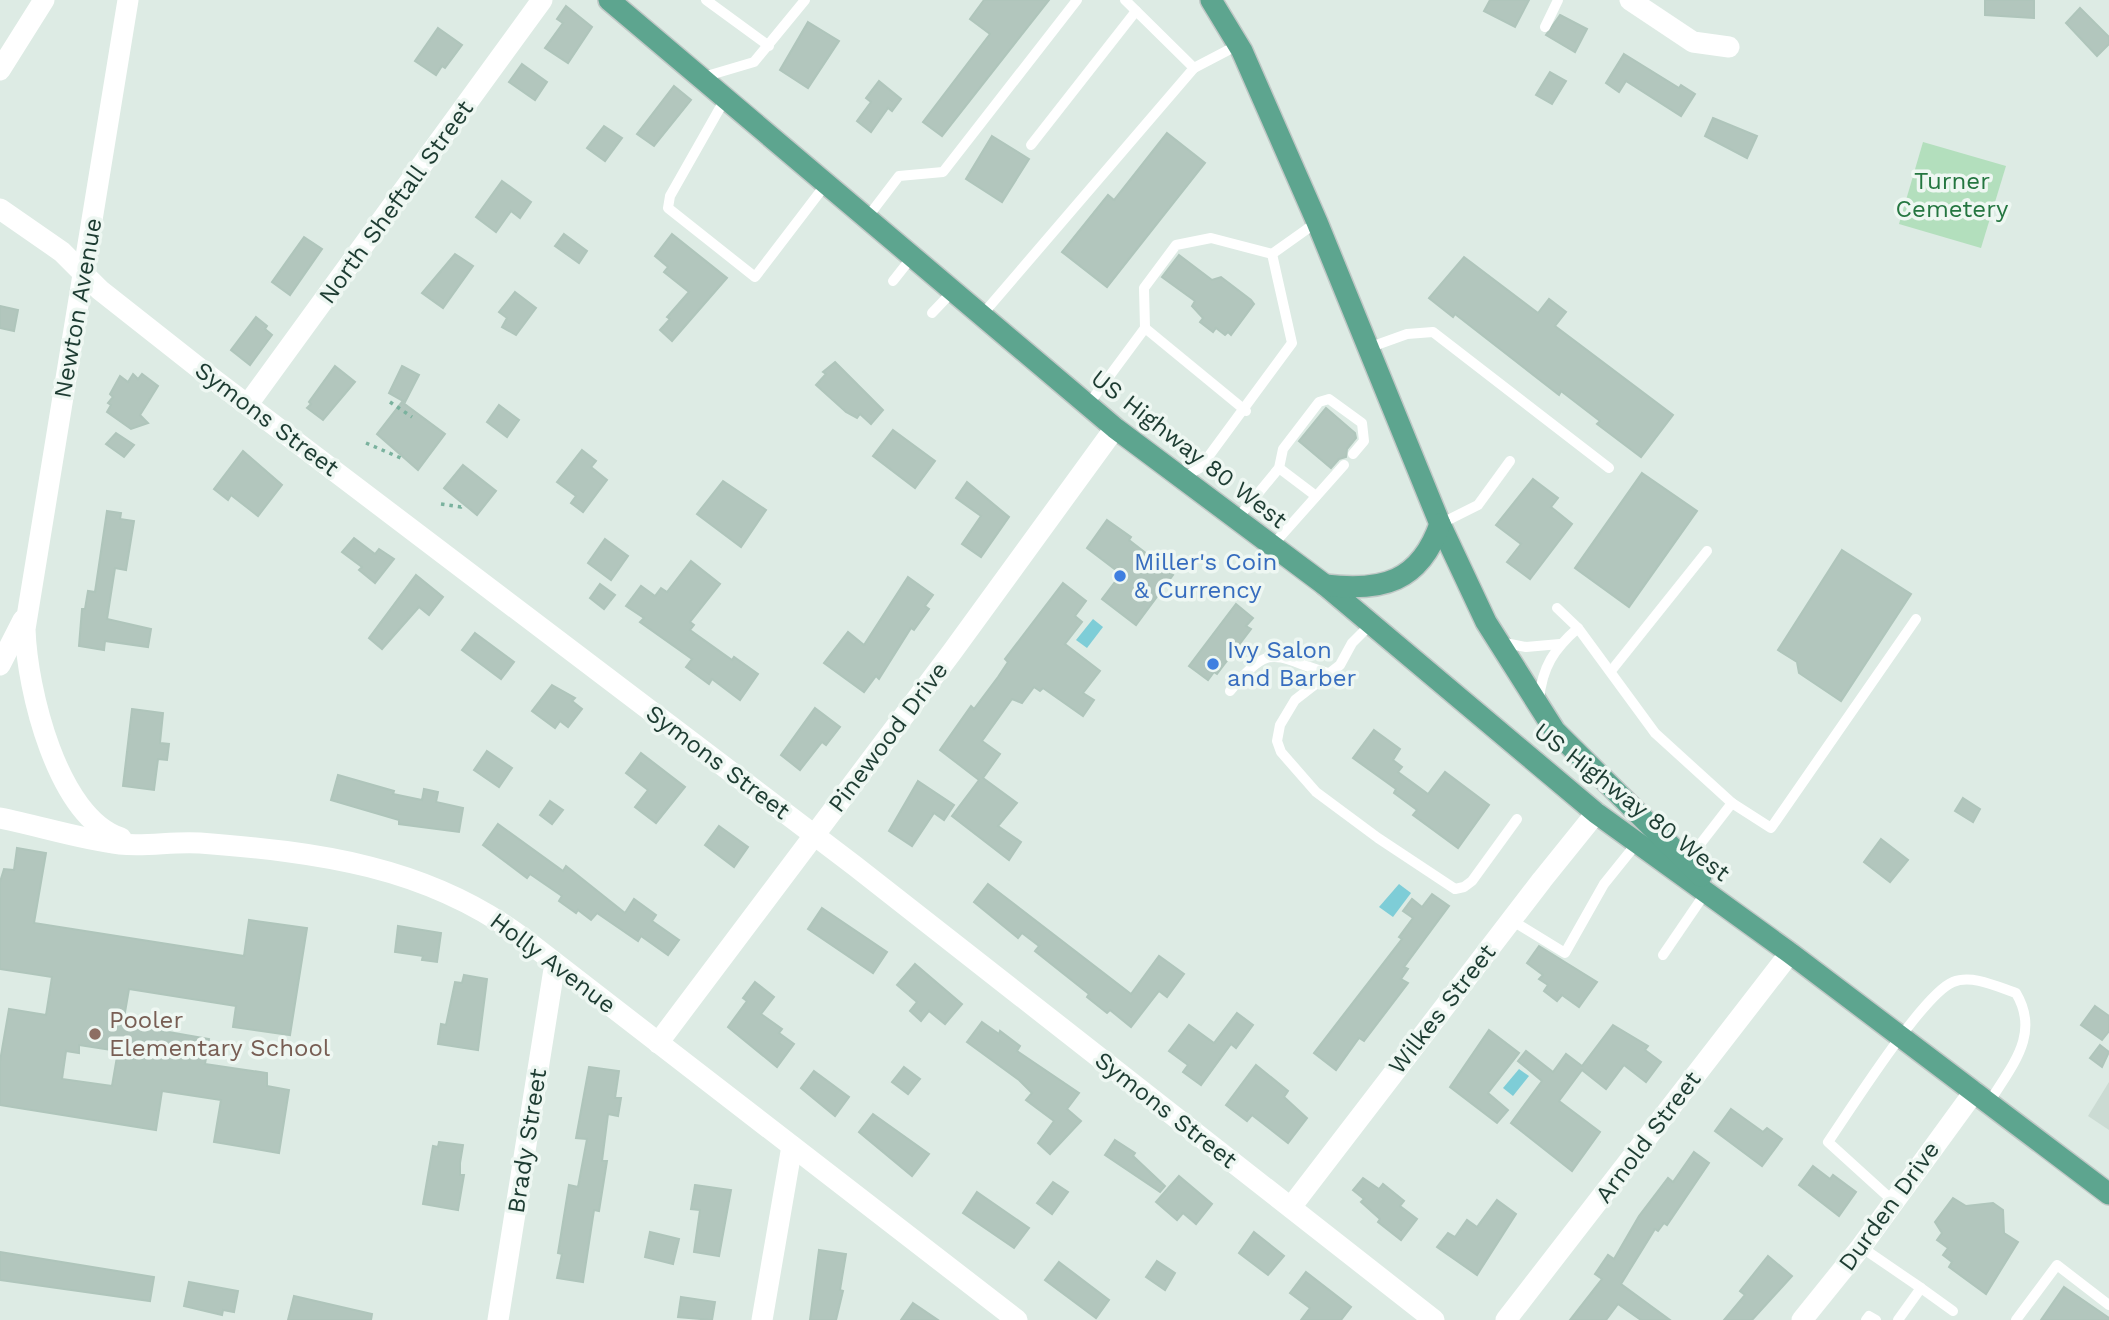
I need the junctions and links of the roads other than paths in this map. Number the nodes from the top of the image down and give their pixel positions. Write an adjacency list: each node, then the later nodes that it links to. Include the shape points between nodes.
1 (44, 0): 18 (street)
2 (128, 0): 28 (street, Newton Avenue)
3 (542, 0): 35 (street, North Sheftall Street)
4 (609, 0): 19 (main road, US Highway 80 West)
5 (706, 0): 15 (lane)
6 (805, 0): 15 (lane)
7 (1077, 0): 24 (lane, via 943,172 899,176)
8 (1125, 0): 12 (lane)
9 (1211, 0): 14 (main road, US Highway 80 West)
10 (1558, 0): 13 (lane)
11 (1630, 0): 16 (street, via 1693,42)
12 (1136, 11): 17 (lane); 21 (lane)
13 (1545, 26)
14 (1238, 45): 17 (lane); 25 (main road, US Highway 80 West)
15 (769, 46): 19 (lane, via 754,62)
16 (1729, 47)
17 (1194, 68): 32 (lane)
18 (0, 70)
19 (701, 78): 20 (main road, US Highway 80 West)
20 (725, 99): 22 (main road, US Highway 80 West); 22 (lane, via 670,196 668,208 755,277)
21 (1031, 145)
22 (826, 184): 24 (main road, US Highway 80 West)
23 (0, 209): 28 (street, Symons Street)
24 (867, 218): 27 (main road, US Highway 80 West)
25 (1317, 222): 26 (lane); 34 (main road, US Highway 80 West)
26 (1272, 254): 33 (lane, via 1212,238 1176,245 1144,288); 37 (lane, via 1292,343)
27 (912, 257): 29 (lane); 30 (main road, US Highway 80 West)
28 (84, 273): 35 (street, Symons Street); 52 (street, Newton Avenue)
29 (893, 281)
30 (953, 291): 31 (lane); 32 (main road, US Highway 80 West)
31 (932, 313)
32 (982, 316): 36 (main road, US Highway 80 West)
33 (1145, 328): 36 (lane); 37 (lane)
34 (1368, 348): 43 (lane, via 1407,334 1433,332); 47 (main road, US Highway 80 West)
35 (248, 404): 67 (street, Symons Street)
36 (1088, 405): 38 (main road, US Highway 80 West)
37 (1245, 411): 44 (lane, via 1200,468)
38 (1115, 428): 44 (main road, US Highway 80 West); 67 (street, Pinewood Drive)
39 (1353, 454): 42 (lane, via 1364,441 1362,423 1329,399 1319,402 1283,449)
40 (1510, 461): 47 (lane, via 1478,505)
41 (1344, 465): 45 (lane)
42 (1279, 468): 45 (lane); 46 (lane)
43 (1609, 468)
44 (1182, 478): 46 (main road, US Highway 80 West)
45 (1316, 496): 48 (lane)
46 (1237, 519): 48 (main road, US Highway 80 West)
47 (1440, 524): 50 (main road, via 1422,559 1392,582 1353,589); 56 (main road, US Highway 80 West)
48 (1272, 546): 50 (main road, US Highway 80 West)
49 (1707, 551): 59 (lane)
50 (1325, 586): 54 (main road, US Highway 80 West)
51 (1557, 608): 55 (lane)
52 (25, 615): 58 (street, Newton Avenue); 68 (street, Newton Avenue, via 35,693 74,800 94,824 112,835)
53 (1916, 619): 63 (lane, via 1771,828)
54 (1371, 624): 60 (lane, via 1352,643 1343,662); 64 (main road, US Highway 80 West)
55 (1578, 628): 57 (lane); 59 (lane)
56 (1498, 641): 57 (lane, via 1526,647); 62 (main road, US Highway 80 West)
57 (1560, 644): 62 (lane, via 1544,672)
58 (0, 665)
59 (1611, 671): 63 (lane, via 1655,733)
60 (1328, 673): 61 (lane, via 1268,656 1256,661); 66 (lane, via 1295,700 1280,725 1277,741 1285,761 1316,792 1455,889 1472,881)
61 (1230, 691)
62 (1539, 702): 70 (main road, US Highway 80 West, via 1555,731)
63 (1732, 803): 70 (lane)
64 (1596, 813): 69 (main road, US Highway 80 West); 72 (street, Wilkes Street)
65 (0, 818): 68 (street, Holly Avenue, via 112,843)
66 (1517, 819)
67 (814, 835): 78 (street, Pinewood Drive); 83 (street, Symons Street)
68 (158, 843): 76 (street, Holly Avenue, via 202,843 281,853 411,877 483,910)
69 (1637, 843): 70 (main road, US Highway 80 West); 72 (lane, via 1604,884 1565,953)
70 (1682, 867): 71 (main road, US Highway 80 West); 73 (main road, US Highway 80 West)
71 (1706, 892): 73 (main road, US Highway 80 West); 75 (lane)
72 (1511, 919): 83 (street, Wilkes Street)
73 (1750, 924): 74 (main road, US Highway 80 West)
74 (1790, 953): 77 (main road, US Highway 80 West); 92 (street, Arnold Street)
75 (1663, 955)
76 (555, 963): 78 (street, Holly Avenue); 88 (street, Brady Street)
77 (1901, 1037): 79 (main road, US Highway 80 West); 79 (lane, via 1940,991 1955,981 1979,981 2016,993 2026,1010 2028,1031); 82 (lane, via 1828,1142)
78 (658, 1043): 80 (street, Holly Avenue)
79 (1981, 1098): 81 (main road, US Highway 80 West); 82 (street, Durden Drive)
80 (792, 1146): 89 (street); 90 (street, Holly Avenue)
81 (2109, 1194)
82 (1892, 1201): 84 (street, Durden Drive)
83 (1291, 1207): 91 (street, Symons Street)
84 (1861, 1247): 85 (lane); 93 (street, Durden Drive)
85 (1921, 1288): 87 (lane); 96 (lane)
86 (2109, 1305): 97 (lane, via 2057,1265)
87 (1953, 1311)
88 (498, 1320)
89 (762, 1320)
90 (1017, 1320)
91 (1434, 1320)
92 (1506, 1320)
93 (1802, 1320)
94 (1866, 1320): 95 (lane, via 1869,1316)
95 (1876, 1320)
96 (1898, 1320)
97 (2016, 1320)

